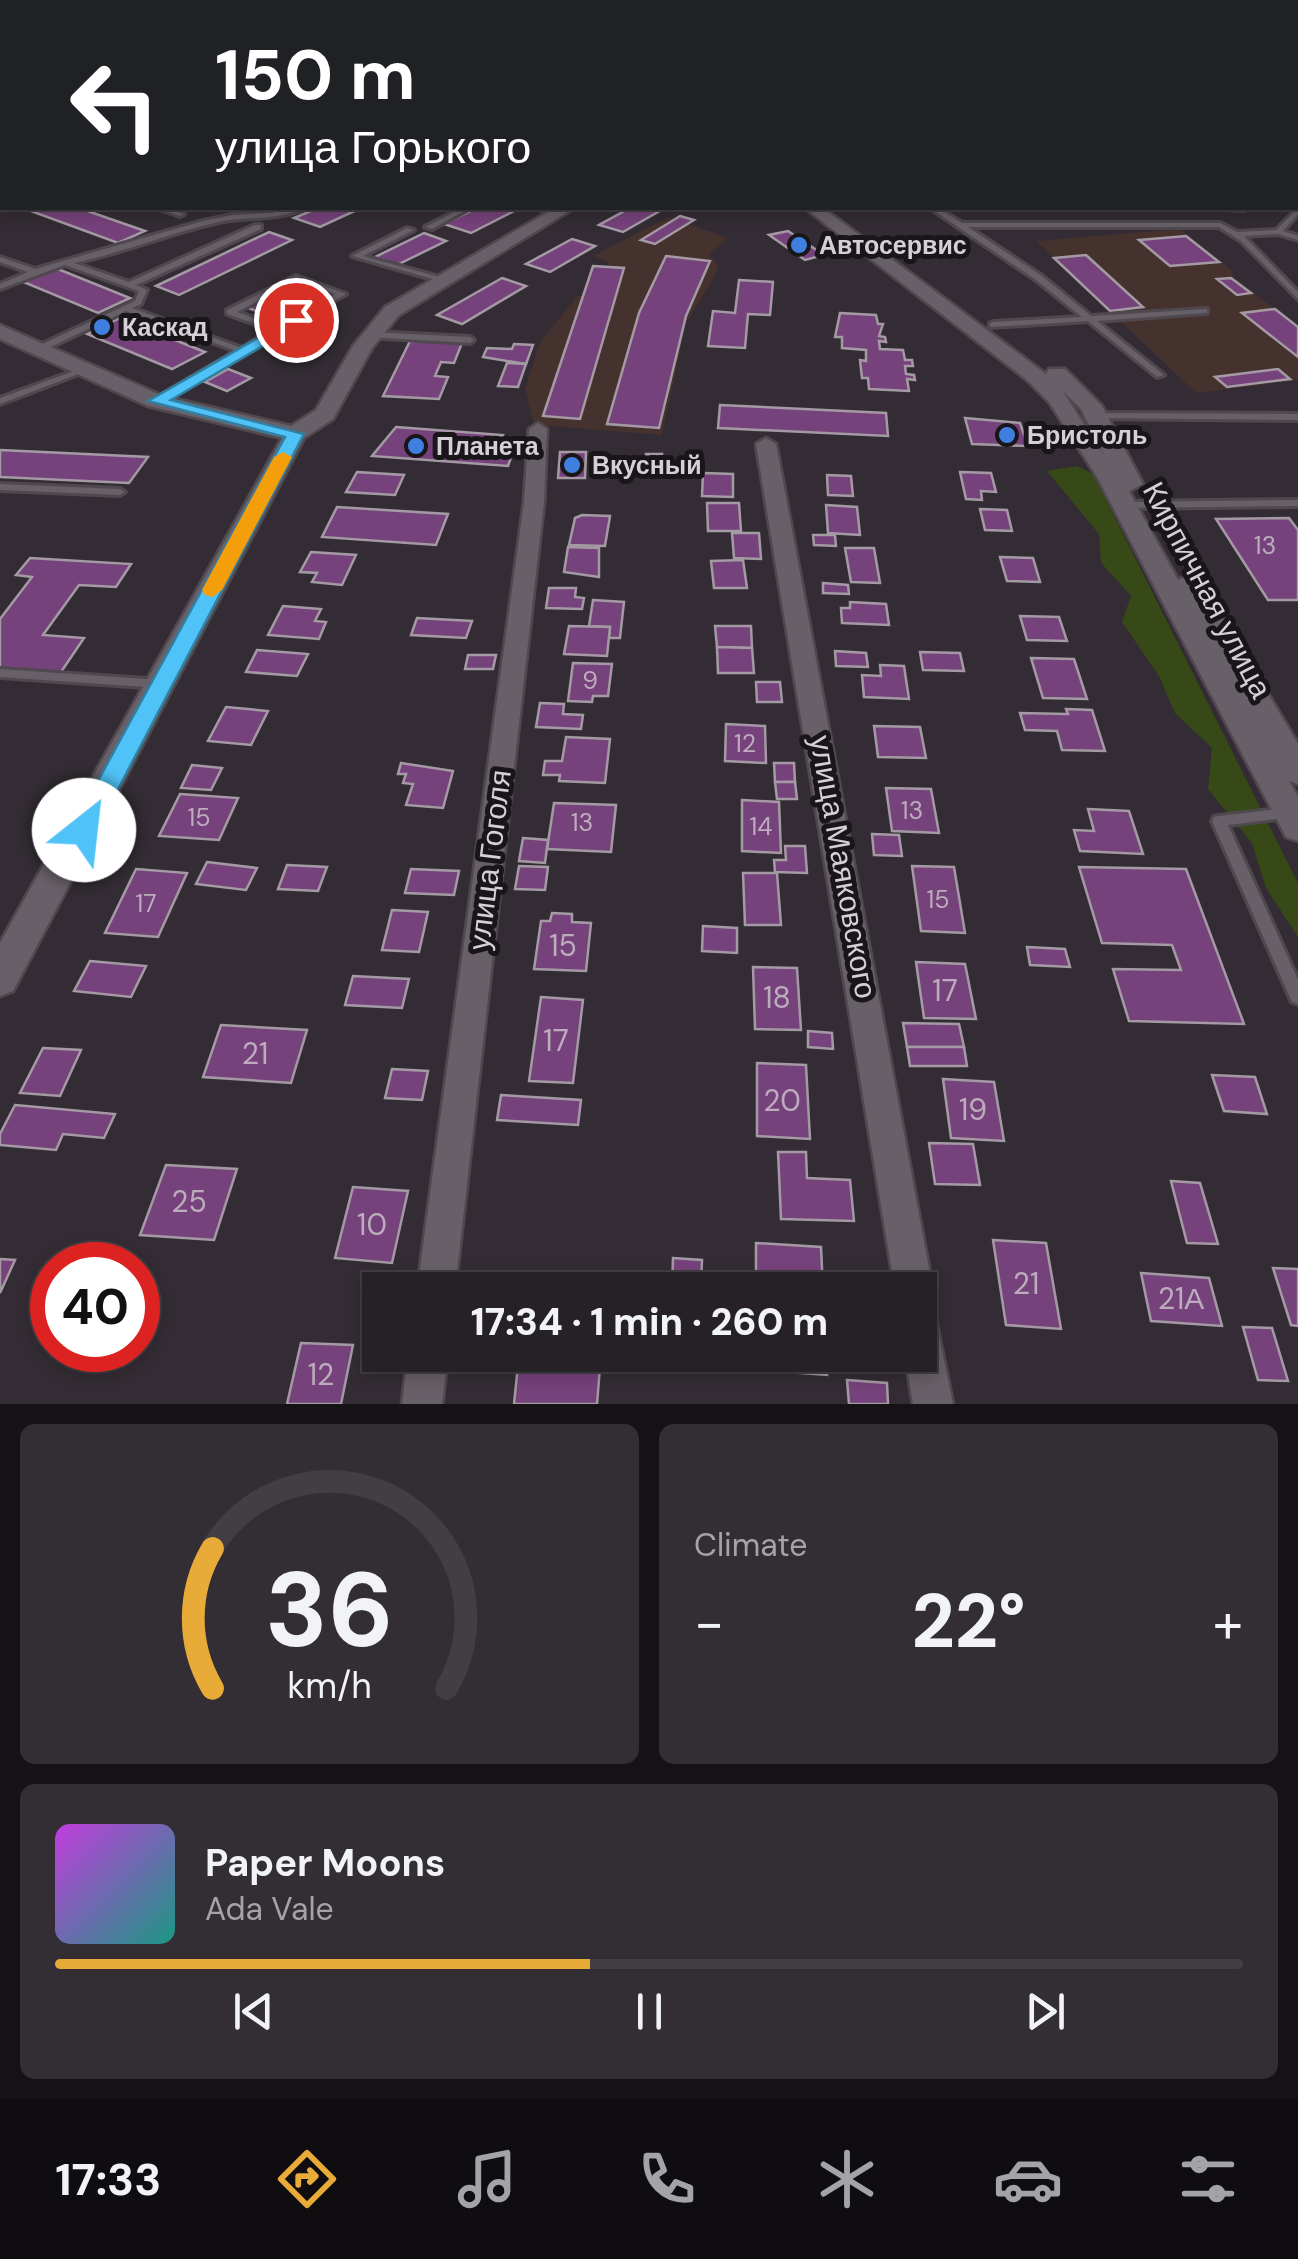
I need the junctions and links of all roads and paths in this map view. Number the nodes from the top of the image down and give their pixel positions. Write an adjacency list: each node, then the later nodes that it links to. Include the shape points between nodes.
1 (167, 210): 9 (lane)
2 (295, 210): 18 (lane, via 222,219 117,253)
3 (462, 210): 11 (lane)
4 (552, 210): 20 (street)
5 (816, 210): 46 (street, Кирпичная улица, via 1055,392 1087,454)
6 (839, 210): 27 (street, Кирпичная улица)
7 (938, 210): 10 (lane)
8 (1298, 210): 14 (lane)
9 (180, 214)
10 (964, 224): 15 (lane, via 1208,224); 26 (lane)
11 (429, 226)
12 (258, 227): 21 (lane)
13 (410, 230): 20 (lane, via 356,256)
14 (1278, 232): 15 (lane); 16 (lane)
15 (1237, 234): 23 (lane)
16 (1298, 238)
17 (0, 259): 19 (lane)
18 (65, 262): 19 (lane); 21 (lane)
19 (35, 272): 22 (lane)
20 (440, 280): 30 (street)
21 (129, 285): 24 (lane, via 143,290)
22 (0, 286)
23 (1298, 297)
24 (125, 308): 32 (lane); 33 (lane)
25 (1204, 311): 26 (lane)
26 (1090, 320): 27 (lane); 35 (lane)
27 (993, 325): 38 (street, Кирпичная улица, via 1076,388)
28 (279, 330): 28 (lane, via 230,312 296,278 342,294); 33 (lane)
29 (0, 331): 32 (street)
30 (370, 335): 31 (lane); 41 (street, via 325,414)
31 (470, 340)
32 (39, 348): 34 (street)
33 (244, 351): 37 (lane)
34 (86, 370): 36 (lane); 37 (street)
35 (1160, 375)
36 (0, 401)
37 (156, 401): 41 (street)
38 (1096, 416): 39 (lane); 46 (street, Кирпичная улица)
39 (1298, 418)
40 (538, 429): 53 (street, улица Гоголя)
41 (295, 434): 48 (street)
42 (766, 444): 54 (street, улица Маяковского)
43 (0, 487): 44 (lane)
44 (120, 492)
45 (1298, 502): 46 (lane)
46 (1133, 505): 49 (street, Кирпичная улица); 50 (street, Кирпичная улица)
47 (0, 673): 48 (lane)
48 (162, 685): 51 (street)
49 (1298, 772)
50 (1294, 820): 52 (lane, via 1219,821)
51 (0, 979)
52 (1298, 997)
53 (438, 1272)
54 (911, 1272)
55 (426, 1372): 57 (street)
56 (928, 1372): 58 (street)
57 (422, 1404)
58 (933, 1404)

